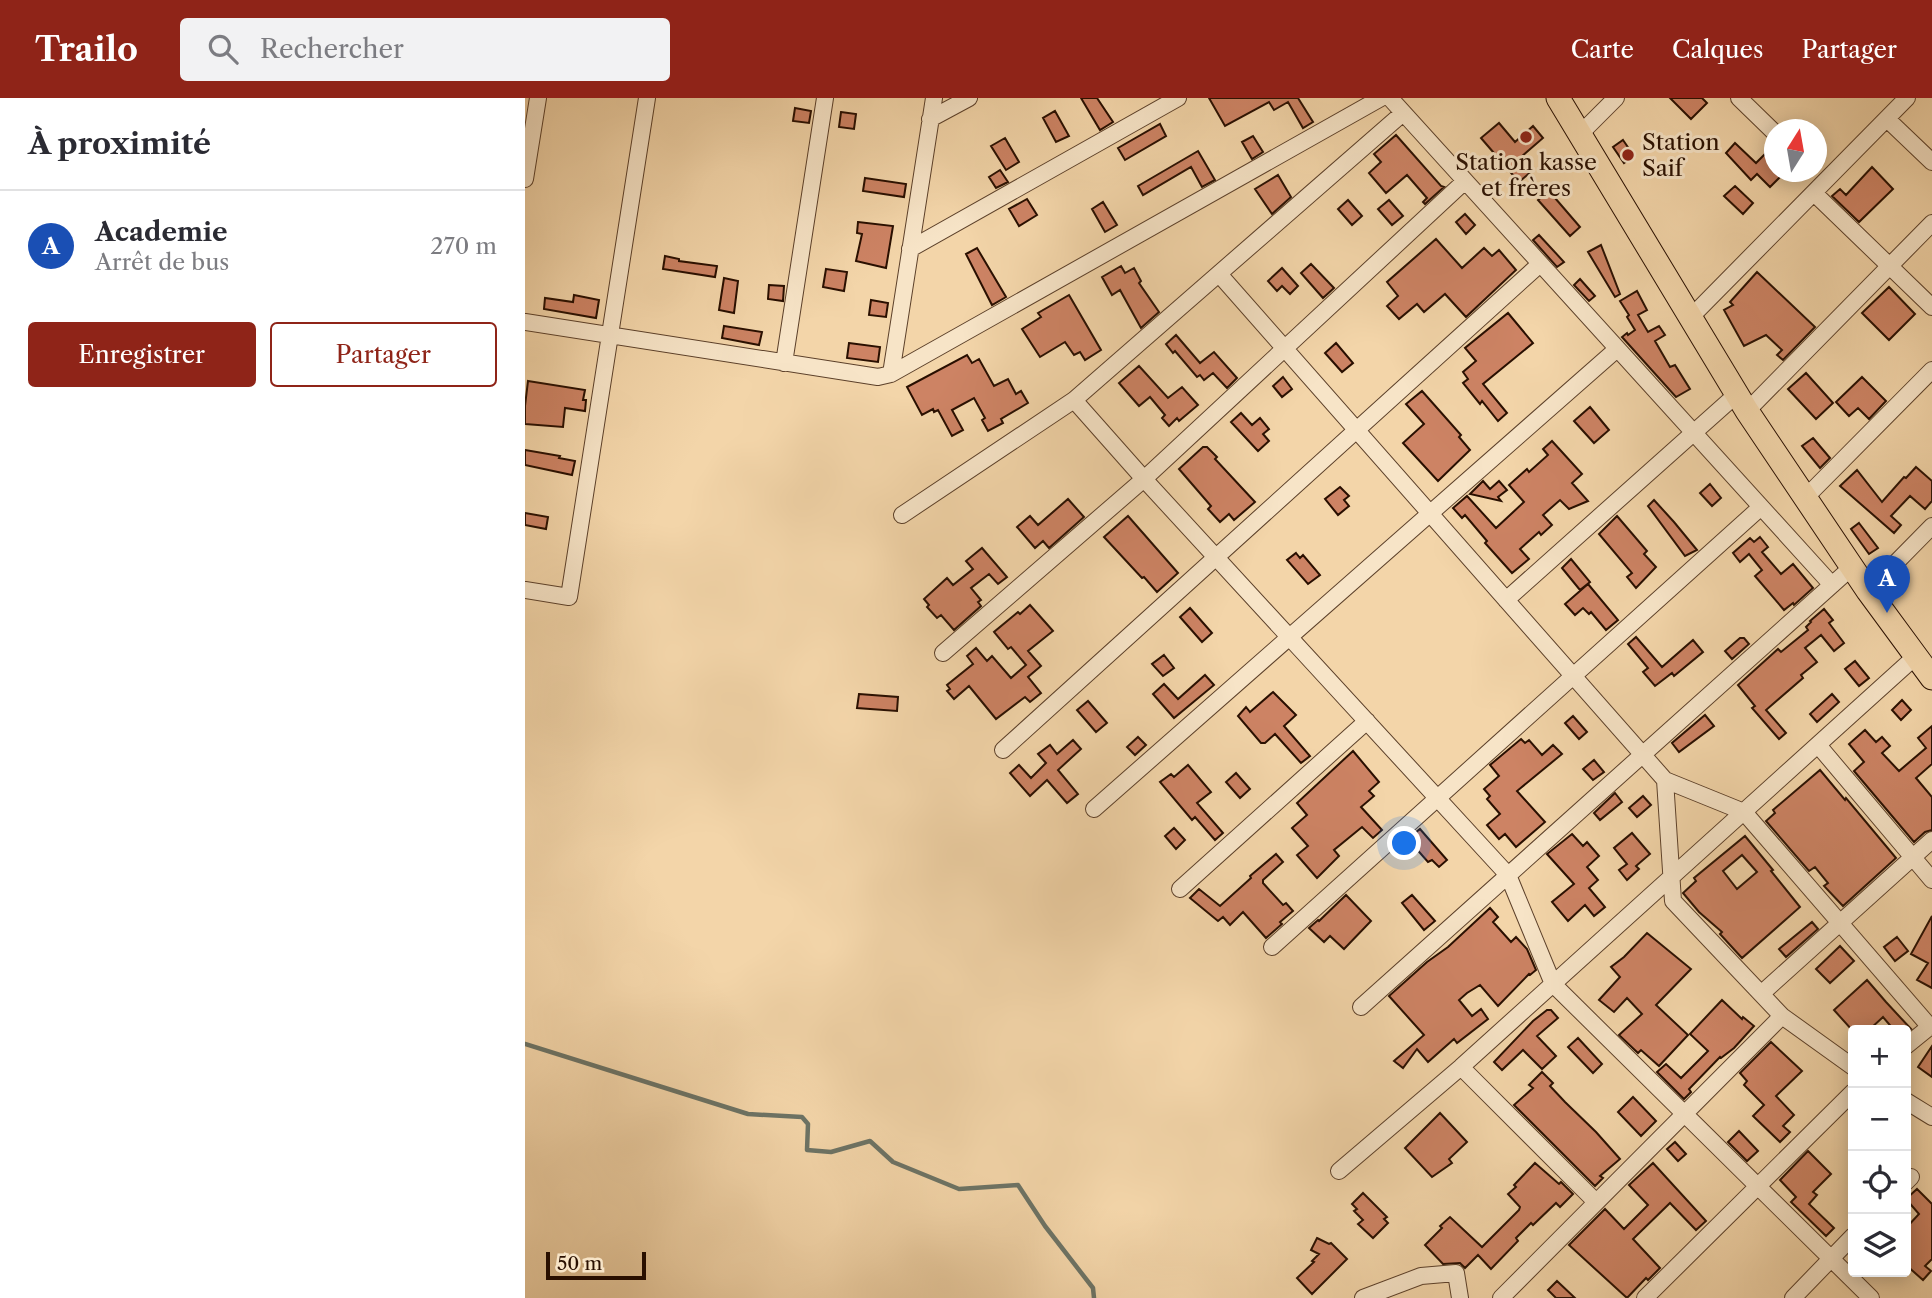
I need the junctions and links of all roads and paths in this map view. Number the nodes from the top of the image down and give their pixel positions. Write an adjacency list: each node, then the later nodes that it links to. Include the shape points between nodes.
1 (538, 98): 20 (street)
2 (647, 98): 31 (street)
3 (825, 98): 34 (street)
4 (934, 98): 14 (street)
5 (969, 98): 14 (street)
6 (1178, 98): 24 (street)
7 (1381, 98): 36 (street)
8 (1389, 98): 13 (street)
9 (1558, 98): 17 (highway)
10 (1616, 98): 17 (street)
11 (1907, 98): 16 (street)
12 (1749, 101): 15 (street)
13 (1403, 113): 21 (street); 27 (street)
14 (930, 119): 24 (street)
15 (1764, 119)
16 (1887, 119): 18 (street); 19 (street)
17 (1580, 134): 29 (highway)
18 (1932, 162)
19 (1827, 174)
20 (525, 179)
21 (1465, 181): 25 (street); 32 (street)
22 (1818, 182): 26 (street); 29 (street)
23 (1932, 223): 26 (street)
24 (910, 249): 36 (street)
25 (1540, 264): 33 (street); 39 (street)
26 (1890, 266): 28 (street); 38 (street)
27 (1219, 274): 32 (street); 37 (street)
28 (1932, 307)
29 (1691, 318): 38 (highway)
30 (525, 322): 31 (street)
31 (610, 335): 34 (street); 50 (street, via 569,597)
32 (1285, 349): 39 (street); 41 (street)
33 (1617, 349): 40 (street); 44 (street)
34 (784, 363): 36 (street, via 878,377)
35 (1932, 370): 42 (street)
36 (891, 374)
37 (1074, 400): 41 (street); 45 (street)
38 (1742, 402): 40 (street); 42 (highway)
39 (1357, 430): 44 (street); 47 (street)
40 (1694, 433): 43 (street); 52 (street)
41 (1144, 479): 47 (street); 54 (street)
42 (1805, 498): 48 (highway)
43 (1761, 507): 49 (street); 56 (street)
44 (1430, 513): 52 (street); 53 (street)
45 (902, 515)
46 (1932, 526): 51 (street)
47 (1216, 558): 53 (street); 60 (street)
48 (1852, 567): 49 (street); 51 (highway)
49 (1832, 585): 61 (street)
50 (525, 590)
51 (1868, 591): 55 (highway)
52 (1506, 600): 56 (street)
53 (1289, 637): 58 (street); 64 (street)
54 (943, 653)
55 (1916, 656): 57 (highway); 59 (street)
56 (1573, 676): 61 (street); 63 (street)
57 (1932, 678)
58 (1367, 721): 63 (street); 71 (street)
59 (1818, 745): 65 (street); 67 (street)
60 (1003, 750)
61 (1643, 754): 62 (street); 68 (street)
62 (1665, 780): 65 (street); 69 (street)
63 (1437, 798): 68 (street); 73 (street)
64 (1094, 809)
65 (1744, 812): 69 (street); 72 (street)
66 (1932, 840): 67 (street)
67 (1913, 857): 70 (street); 72 (street)
68 (1508, 876): 74 (street); 76 (street)
69 (1671, 877): 74 (street); 75 (street, via 1673,901)
70 (1932, 880)
71 (1180, 889)
72 (1840, 923): 75 (street); 78 (street)
73 (1272, 947)
74 (1553, 984): 81 (street); 84 (street)
75 (1761, 994): 77 (street)
76 (1361, 1007)
77 (1782, 1016): 80 (street); 84 (street)
78 (1931, 1026): 79 (street)
79 (1911, 1042)
80 (1848, 1063)
81 (1461, 1067): 86 (street); 88 (street)
82 (1848, 1097): 87 (street)
83 (1911, 1104): 85 (street)
84 (1684, 1114): 87 (street); 88 (street)
85 (1932, 1116)
86 (1339, 1171)
87 (1759, 1187): 90 (street); 94 (street)
88 (1596, 1202): 93 (street)
89 (1848, 1241): 90 (street)
90 (1831, 1259): 95 (street); 96 (street)
91 (1363, 1298): 92 (street, via 1422,1276 1456,1273)
92 (1460, 1298)
93 (1501, 1298)
94 (1645, 1298)
95 (1793, 1298)
96 (1871, 1298)

